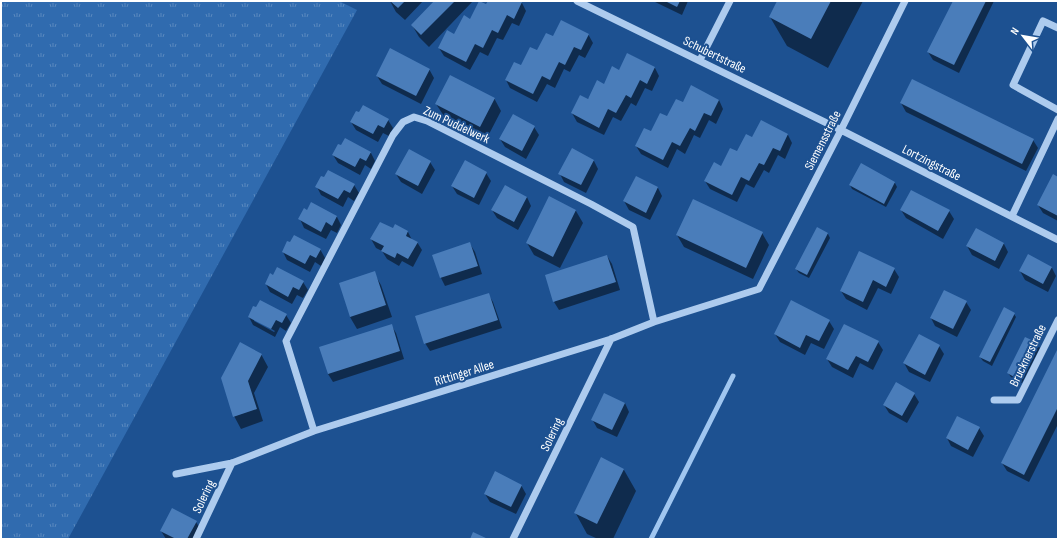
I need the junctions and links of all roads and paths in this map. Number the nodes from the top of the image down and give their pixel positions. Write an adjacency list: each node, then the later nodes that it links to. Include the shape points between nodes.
1 (577, 1): 5 (street, Schubertstraße)
2 (730, 1): 5 (street)
3 (905, 1): 8 (street, Siemensstraße)
4 (1058, 28): 6 (street, via 1043,21 1013,85)
5 (700, 60): 8 (street, Schubertstraße)
6 (1058, 110)
7 (1058, 119): 9 (street)
8 (841, 130): 9 (street, Lortzingstraße); 11 (street, Siemensstraße)
9 (1012, 216): 10 (street, Lortzingstraße)
10 (1058, 240)
11 (759, 289): 13 (street, Rittinger Allee)
12 (1058, 320): 15 (street, Brucknerstraße, via 1018,400)
13 (654, 322): 14 (street, Rittinger Allee); 16 (street, Zum Puddelwerk, via 633,227 427,121 414,117 403,122 393,135 286,341)
14 (611, 339): 16 (street, Rittinger Allee); 20 (street, Solering)
15 (994, 400)
16 (314, 431): 17 (street, Rittinger Allee)
17 (232, 463): 18 (street, Rittinger Allee); 19 (street, Solering)
18 (176, 474)
19 (196, 539)
20 (513, 539)

